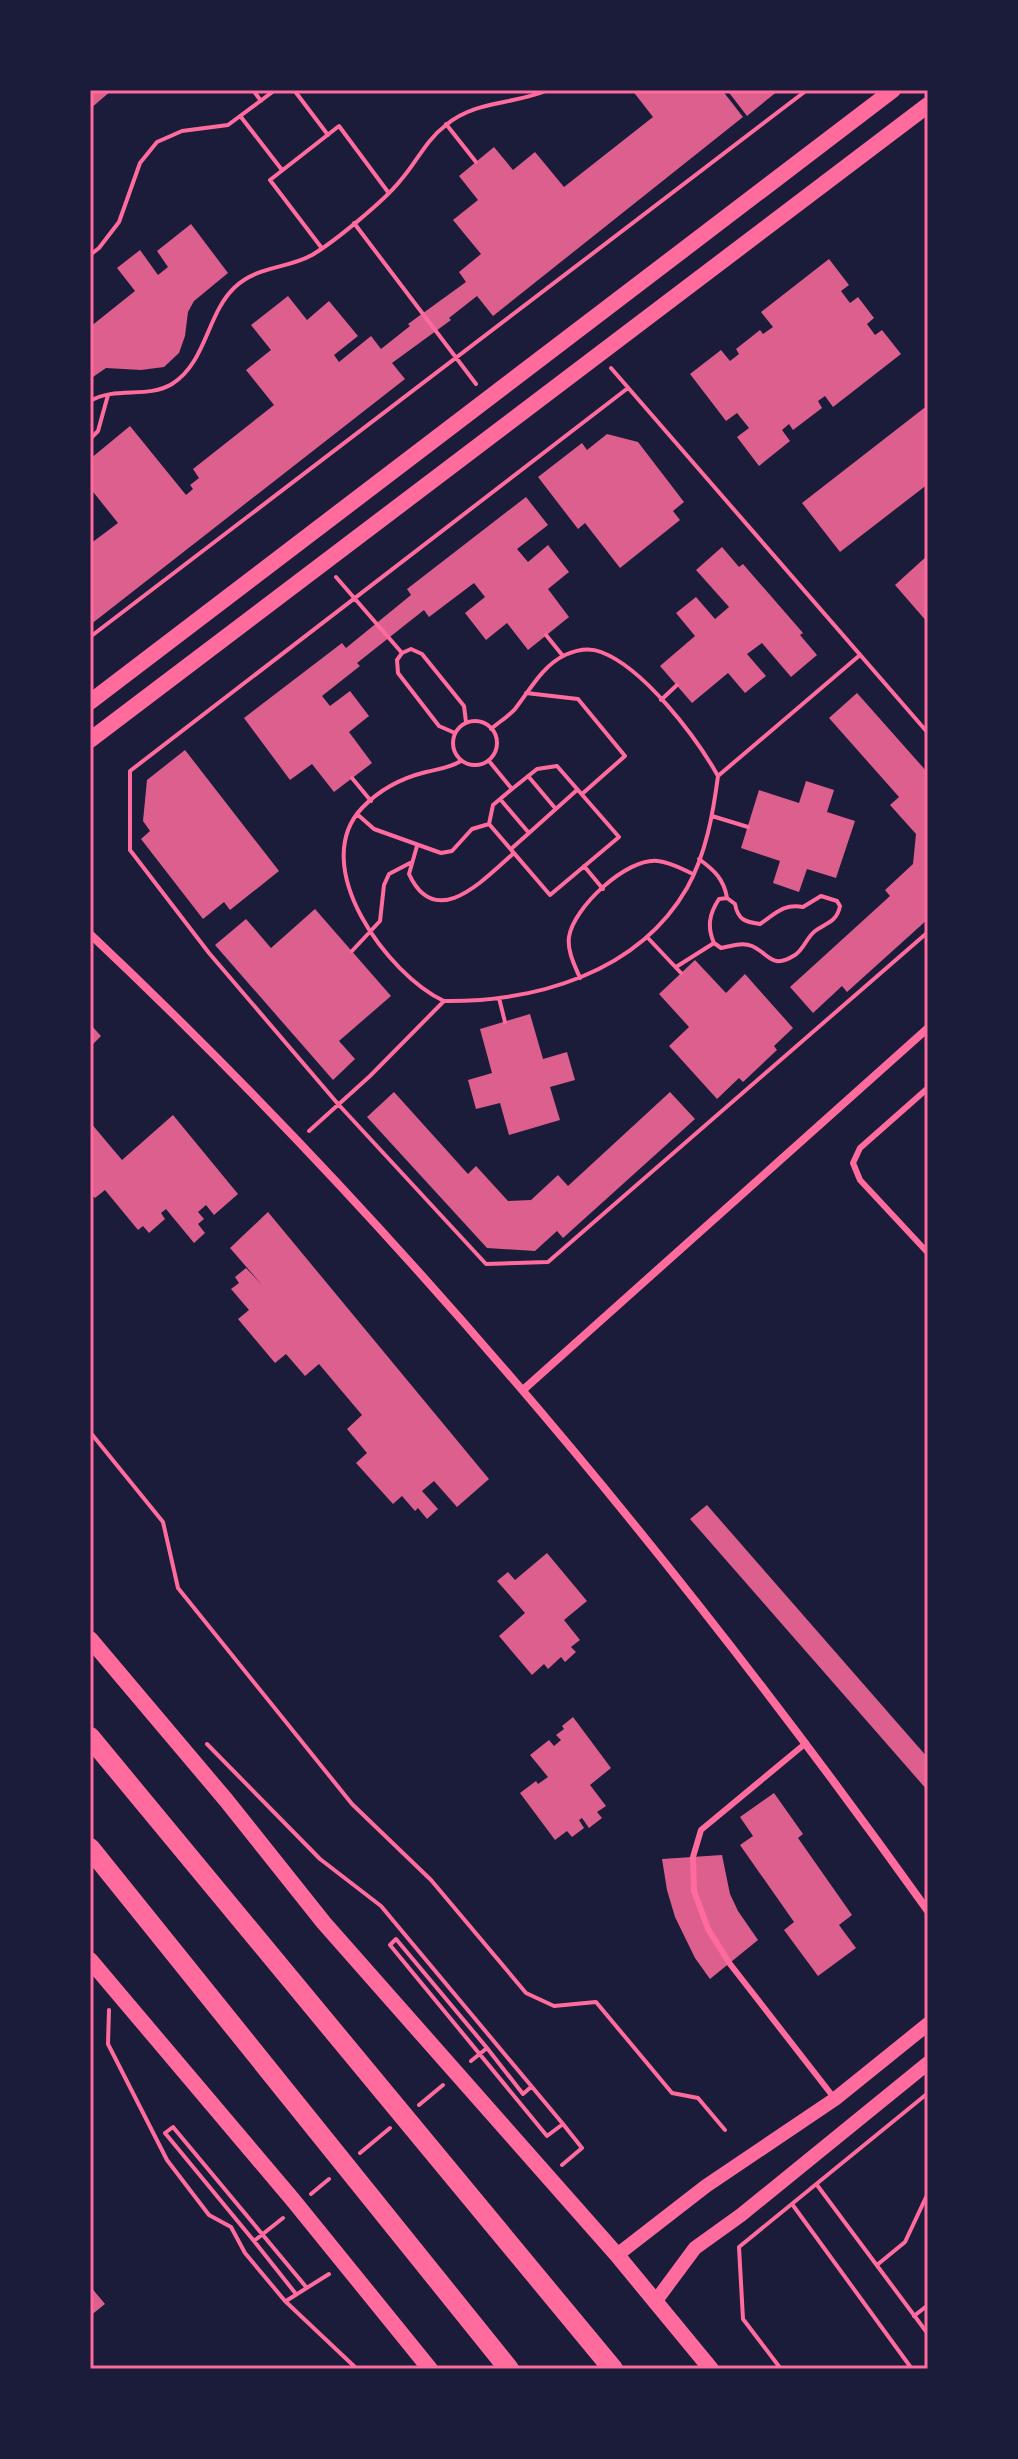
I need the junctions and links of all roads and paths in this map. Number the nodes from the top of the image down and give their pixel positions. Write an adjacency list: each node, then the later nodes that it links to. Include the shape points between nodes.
1 (253, 90): 7 (path)
2 (275, 90): 7 (path)
3 (294, 90): 11 (path)
4 (548, 90): 10 (path, via 470,109)
5 (807, 90): 19 (path)
6 (893, 90): 22 (main road)
7 (261, 101): 9 (path)
8 (928, 105): 18 (main road)
9 (241, 117): 13 (path); 17 (path, via 157,142 140,163 119,222)
10 (446, 124): 12 (path); 14 (path)
11 (328, 135): 13 (path); 14 (path, via 339,126)
12 (476, 162)
13 (282, 170): 16 (path, via 270,180)
14 (388, 192): 15 (path)
15 (354, 223): 16 (path); 19 (path)
16 (321, 247): 21 (path, via 311,256 259,271 234,287 190,365 172,383 148,392)
17 (90, 255)
18 (598, 354): 20 (path); 25 (main road)
19 (457, 358): 22 (path); 28 (path)
20 (628, 388): 26 (path); 30 (path)
21 (108, 394): 23 (path); 24 (path, via 98,431)
22 (487, 399): 35 (main road)
23 (90, 401)
24 (90, 439)
25 (324, 563): 26 (path); 40 (main road)
26 (355, 598): 29 (path); 78 (path, via 130,771 130,850 209,953)
27 (546, 635): 31 (path)
28 (90, 637)
29 (402, 653): 36 (path, via 411,649 422,654 464,706); 38 (path, via 398,673 439,726)
30 (860, 655): 39 (path); 44 (path)
31 (563, 656): 33 (path); 34 (path, via 583,649 600,651)
32 (677, 685): 34 (path)
33 (526, 693): 37 (path); 47 (path, via 578,699 625,756)
34 (661, 700): 44 (path, via 701,746)
35 (90, 702)
36 (466, 723): 37 (path, via 479,722); 38 (path)
37 (491, 729): 42 (path, via 497,741)
38 (455, 733): 41 (path, via 453,748)
39 (928, 733)
40 (90, 740)
41 (461, 761): 42 (path, via 475,766); 49 (path, via 402,780)
42 (489, 761): 46 (path)
43 (528, 776): 46 (path); 47 (path, via 557,766); 50 (path)
44 (718, 776): 52 (path)
45 (352, 778): 49 (path)
46 (512, 789): 48 (path)
47 (580, 792): 50 (path); 60 (path, via 619,837)
48 (500, 799): 53 (path); 55 (path)
49 (371, 801): 51 (path)
50 (555, 809): 55 (path)
51 (357, 814): 56 (path, via 374,829); 64 (path, via 344,852 355,905)
52 (712, 816): 54 (path); 58 (path)
53 (489, 824): 56 (path, via 465,835 452,851); 57 (path)
54 (748, 827)
55 (529, 833): 57 (path)
56 (417, 846): 59 (path)
57 (512, 851): 59 (path, via 455,899 427,896 409,874); 60 (path, via 550,895)
58 (699, 859): 61 (path); 63 (path, via 725,883)
59 (411, 863): 64 (path, via 389,874 380,921)
60 (584, 866): 62 (path)
61 (693, 874): 62 (path, via 657,860 640,862); 67 (path, via 669,914)
62 (603, 889): 72 (path, via 573,922 568,940)
63 (727, 898): 68 (path, via 719,899 710,919); 68 (path, via 742,921 760,924 785,907 803,907 821,896 840,906 833,922 813,932 799,953 785,960 766,958 751,946 721,948)
64 (372, 932): 69 (path); 74 (path, via 407,976)
65 (928, 932): 78 (path, via 548,1262 486,1264)
66 (90, 934): 79 (street)
67 (647, 937): 70 (path); 72 (path, via 615,962)
68 (714, 943): 70 (path)
69 (352, 951)
70 (676, 967): 71 (path)
71 (681, 973)
72 (580, 978): 73 (path)
73 (499, 998): 74 (path); 75 (path)
74 (444, 1001): 78 (path)
75 (505, 1022)
76 (928, 1028): 81 (street)
77 (928, 1088): 80 (lane, via 860,1148 853,1163 860,1180)
78 (338, 1104): 79 (path)
79 (298, 1141): 81 (street)
80 (928, 1253)
81 (523, 1390): 86 (street)
82 (90, 1432): 102 (path, via 163,1522 178,1588 352,1804 431,1880 526,1993 554,2006 596,2002 672,2093 698,2098)
83 (90, 1639): 84 (main road)
84 (169, 1733): 96 (path, via 197,1735 320,1859 381,1906); 105 (main road, via 324,1923)
85 (90, 1737): 125 (highway)
86 (806, 1743): 88 (street); 98 (lane, via 701,1830 693,1857 694,1891 708,1929 730,1964)
87 (90, 1848): 124 (highway)
88 (928, 1911)
89 (90, 1960): 90 (main road)
90 (110, 1984): 113 (main road); 117 (path, via 108,2044 167,2160 209,2215 231,2227 245,2253)
91 (928, 2024): 98 (street)
92 (487, 2048): 94 (path); 96 (path, via 523,2094); 101 (path, via 396,1939 390,1945 547,2136)
93 (928, 2063): 118 (street, via 695,2248)
94 (463, 2068)
95 (450, 2078): 99 (path)
96 (531, 2087): 101 (path)
97 (928, 2093): 106 (path)
98 (835, 2099): 112 (street, via 706,2186)
99 (414, 2109)
100 (401, 2119): 103 (path)
101 (563, 2124): 105 (path, via 582,2148)
102 (725, 2130)
103 (352, 2160)
104 (340, 2170): 108 (path)
105 (548, 2177): 112 (main road)
106 (817, 2184): 109 (path); 114 (path)
107 (928, 2193): 114 (path, via 905,2242)
108 (303, 2200)
109 (792, 2204): 127 (path, via 739,2247 743,2319); 128 (path)
110 (291, 2211): 111 (path)
111 (254, 2241): 115 (path, via 165,2133 173,2127); 116 (path)
112 (617, 2255): 118 (main road)
113 (345, 2264): 115 (path); 123 (main road)
114 (877, 2265): 120 (path)
115 (307, 2288): 116 (path)
116 (296, 2294): 117 (path)
117 (285, 2301): 122 (path)
118 (655, 2302): 126 (main road)
119 (928, 2305): 120 (path)
120 (914, 2316): 121 (path)
121 (928, 2334)
122 (357, 2369)
123 (430, 2369)
124 (509, 2369)
125 (613, 2369)
126 (711, 2369)
127 (781, 2369)
128 (912, 2369)

